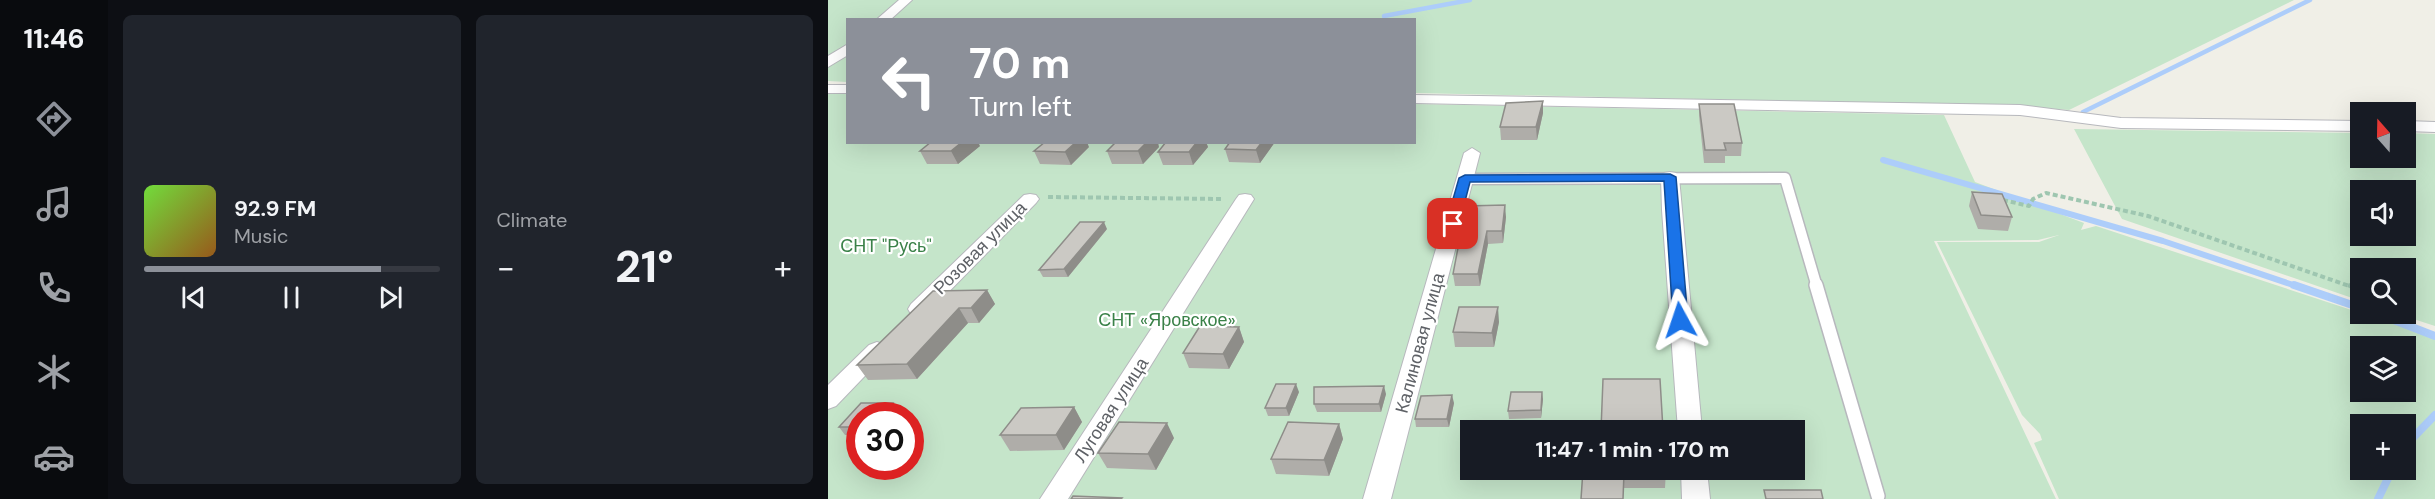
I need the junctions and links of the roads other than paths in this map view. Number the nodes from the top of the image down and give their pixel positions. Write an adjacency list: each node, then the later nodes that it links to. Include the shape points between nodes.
1 (906, 0): 2 (street)
2 (884, 18)
3 (846, 50): 4 (street)
4 (828, 63)
5 (828, 89): 6 (street)
6 (846, 89)
7 (1416, 99): 8 (street, via 2020,110 2121,123)
8 (2350, 126)
9 (2416, 126): 10 (street)
10 (2435, 126)
11 (1472, 153): 13 (street, Калиновая улица)
12 (1670, 177): 13 (lane); 19 (street); 21 (lane, via 1785,178)
13 (1465, 178): 23 (street, Калиновая улица)
14 (1030, 199): 16 (street, Розовая улица)
15 (1245, 199): 22 (street, Луговая улица)
16 (908, 320)
17 (892, 336): 18 (street)
18 (828, 399)
19 (1689, 420)
20 (1695, 480): 24 (street)
21 (1878, 496)
22 (1054, 499)
23 (1377, 499)
24 (1696, 499)

